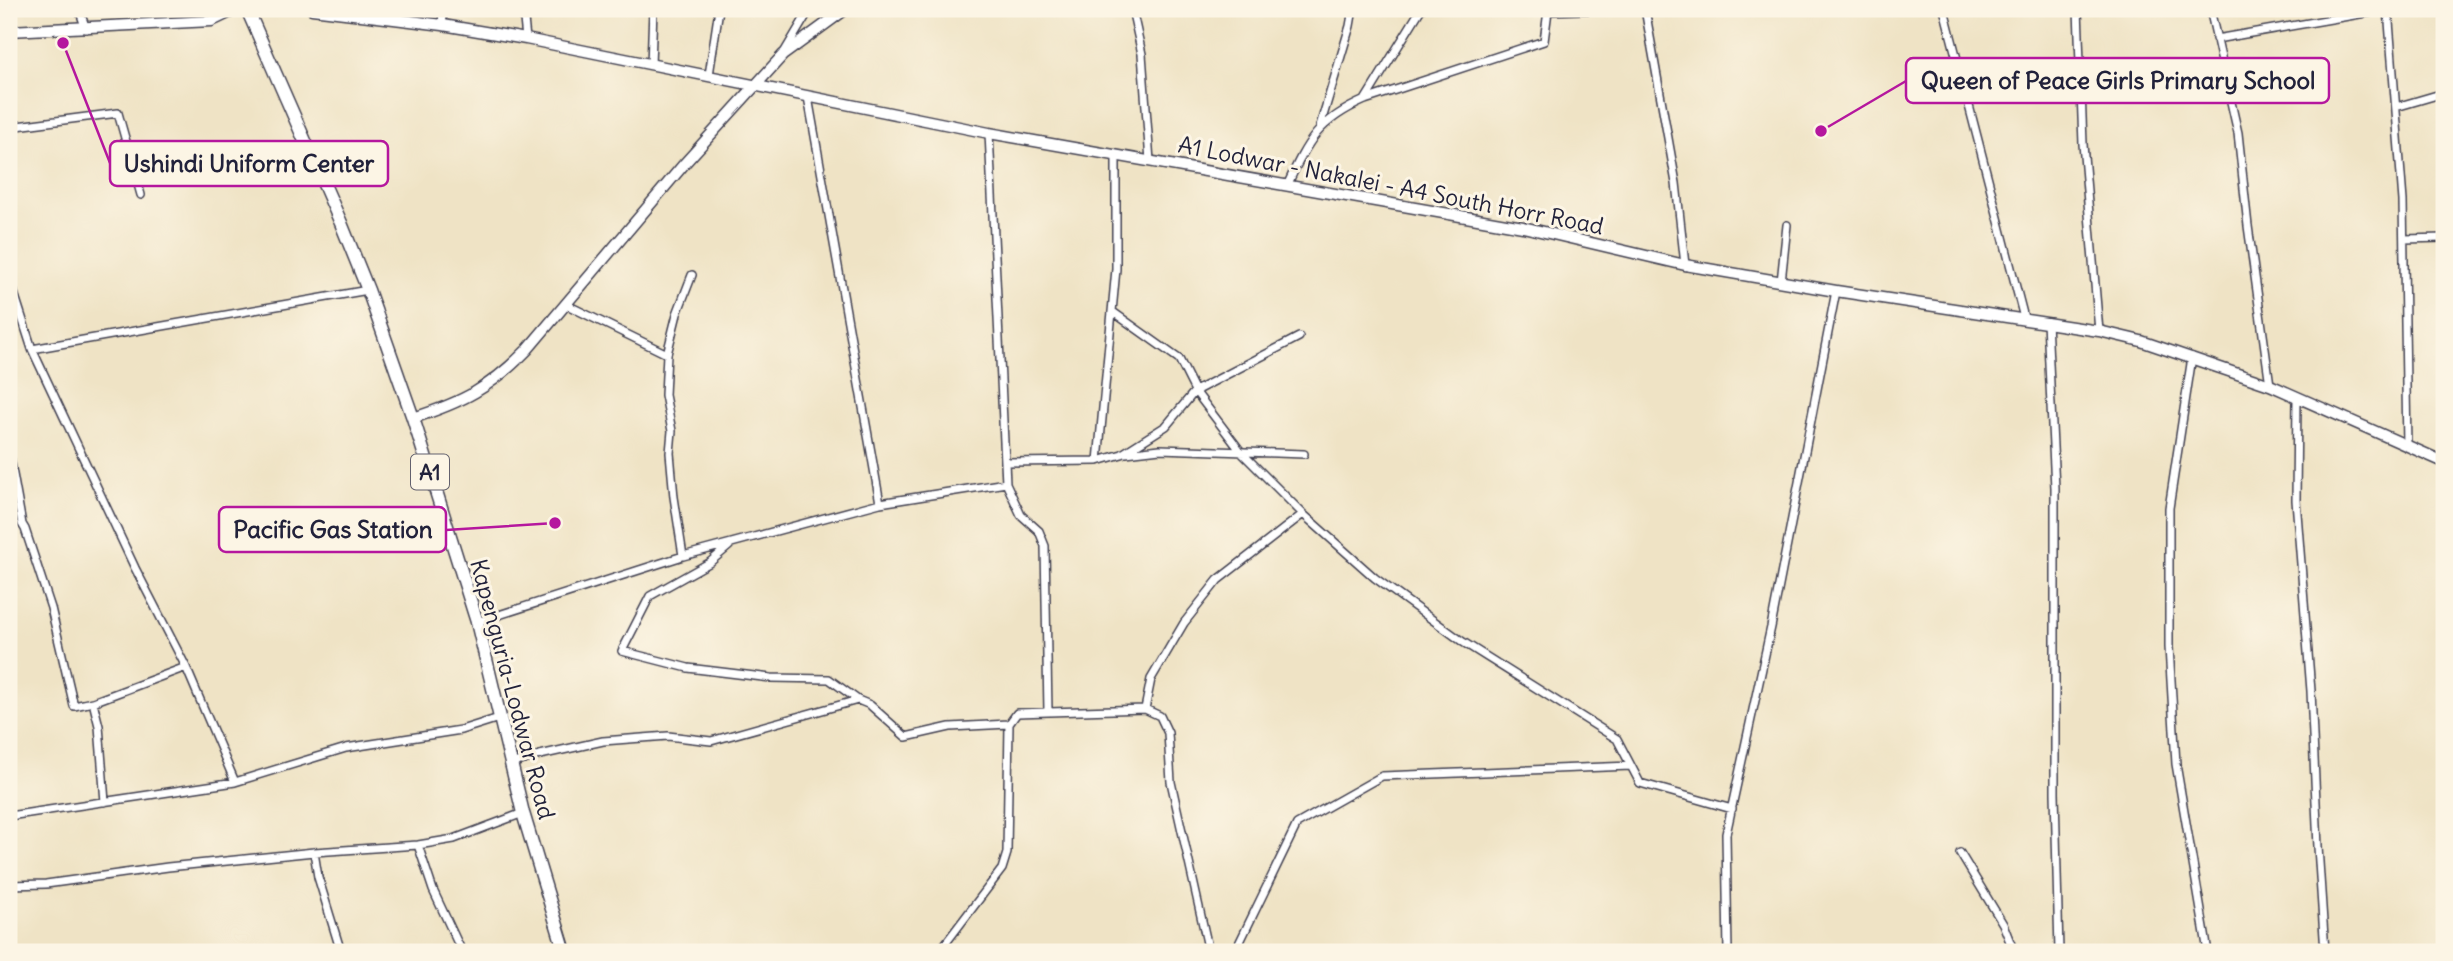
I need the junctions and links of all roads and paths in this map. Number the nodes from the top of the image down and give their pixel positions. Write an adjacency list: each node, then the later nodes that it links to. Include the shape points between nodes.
1 (79, 9): 22 (street)
2 (237, 9): 22 (main road, via 212,21)
3 (247, 9): 48 (highway, Kapenguria-Lodwar Road / A1)
4 (312, 9): 20 (main road, A1 Lodwar - Nakalei - A4 South Horr Road)
5 (442, 9): 21 (street)
6 (523, 9): 24 (street)
7 (653, 9): 27 (street)
8 (719, 9): 28 (street)
9 (810, 9): 26 (street)
10 (846, 9): 26 (main road)
11 (1132, 9): 38 (street, via 1142,54)
12 (1353, 9): 34 (street)
13 (1421, 9): 32 (street)
14 (1618, 9): 32 (street, via 1548,12 1544,41)
15 (1645, 9): 44 (street, via 1676,183)
16 (1944, 9): 54 (street)
17 (2078, 9): 56 (street, via 2083,145)
18 (2210, 9): 25 (street)
19 (2389, 9): 25 (street); 33 (street)
20 (352, 11): 21 (main road, A1 Lodwar - Nakalei - A4 South Horr Road)
21 (443, 25): 24 (main road, A1 Lodwar - Nakalei - A4 South Horr Road)
22 (86, 29): 23 (main road)
23 (9, 31)
24 (526, 39): 27 (main road, A1 Lodwar - Nakalei - A4 South Horr Road)
25 (2216, 39): 61 (street, via 2238,133)
26 (783, 55): 29 (main road)
27 (651, 65): 28 (main road, A1 Lodwar - Nakalei - A4 South Horr Road)
28 (709, 75): 29 (main road, A1 Lodwar - Nakalei - A4 South Horr Road)
29 (758, 85): 31 (main road, A1 Lodwar - Nakalei - A4 South Horr Road); 50 (main road)
30 (2444, 93): 33 (street)
31 (808, 97): 36 (main road, A1 Lodwar - Nakalei - A4 South Horr Road); 74 (street)
32 (1365, 100): 34 (street)
33 (2396, 107): 43 (street)
34 (1320, 126): 39 (street)
35 (9, 127): 40 (street, via 118,113)
36 (989, 133): 37 (main road, A1 Lodwar - Nakalei - A4 South Horr Road); 71 (street)
37 (1116, 155): 38 (main road, A1 Lodwar - Nakalei - A4 South Horr Road); 51 (street)
38 (1150, 162): 39 (main road, A1 Lodwar - Nakalei - A4 South Horr Road)
39 (1287, 186): 44 (main road, A1 Lodwar - Nakalei - A4 South Horr Road, via 1522,228)
40 (141, 195)
41 (1787, 225): 47 (street)
42 (2444, 238): 43 (street)
43 (2404, 239): 65 (street)
44 (1685, 265): 47 (main road, A1 Lodwar - Nakalei - A4 South Horr Road)
45 (692, 275): 59 (street)
46 (9, 277): 52 (street)
47 (1782, 282): 49 (main road, A1 Lodwar - Nakalei - A4 South Horr Road)
48 (368, 290): 58 (street); 64 (highway, Kapenguria-Lodwar Road / A1)
49 (1836, 291): 54 (main road, A1 Lodwar - Nakalei - A4 South Horr Road); 90 (street)
50 (565, 304): 59 (street); 64 (main road, via 503,375 473,394)
51 (1113, 312): 62 (street, via 1179,359); 70 (street)
52 (19, 315): 53 (street); 58 (street)
53 (9, 316)
54 (2024, 318): 55 (main road, A1 Lodwar - Nakalei - A4 South Horr Road)
55 (2047, 322): 56 (main road, A1 Lodwar - Nakalei - A4 South Horr Road); 107 (street, via 2055,488)
56 (2099, 331): 60 (main road, A1 Lodwar - Nakalei - A4 South Horr Road)
57 (1299, 337): 62 (street)
58 (32, 349): 79 (street)
59 (667, 354): 77 (street, via 665,396)
60 (2192, 357): 61 (main road, A1 Lodwar - Nakalei - A4 South Horr Road); 108 (street, via 2169,508 2169,648 2176,764)
61 (2270, 384): 63 (main road, A1 Lodwar - Nakalei - A4 South Horr Road)
62 (1195, 391): 67 (street); 68 (street, via 1166,426)
63 (2297, 398): 65 (main road, A1 Lodwar - Nakalei - A4 South Horr Road); 109 (street, via 2296,500)
64 (413, 418): 78 (highway, Kapenguria-Lodwar Road / A1)
65 (2407, 447): 72 (main road, A1 Lodwar - Nakalei - A4 South Horr Road)
66 (9, 452): 81 (street, via 22,524 51,608 74,706)
67 (1242, 453): 68 (street, via 1160,449); 69 (street); 75 (street)
68 (1122, 454): 70 (street)
69 (1304, 454)
70 (1098, 461): 71 (street)
71 (1005, 462): 73 (street)
72 (2444, 462)
73 (1006, 483): 74 (street); 83 (street, via 1021,515 1039,531 1045,546)
74 (880, 503): 76 (street)
75 (1303, 514): 82 (street, via 1218,580 1184,623 1151,679); 87 (street, via 1375,578 1463,642 1617,739)
76 (733, 542): 77 (street); 80 (street, via 709,563 650,596 622,651 688,668 829,680)
77 (683, 556): 78 (street)
78 (477, 622): 84 (highway, Kapenguria-Lodwar Road / A1)
79 (186, 667): 81 (street); 88 (street)
80 (858, 700): 85 (street, via 906,737 950,727); 86 (street, via 710,741 667,736 603,741)
81 (93, 702): 89 (street)
82 (1145, 709): 83 (street); 103 (street, via 1160,716 1168,733 1171,782)
83 (1048, 712): 85 (street, via 1017,713)
84 (499, 718): 86 (highway, Kapenguria-Lodwar Road / A1); 88 (street, via 461,730 346,748)
85 (1009, 724): 102 (street, via 1007,853 1002,869)
86 (511, 764): 91 (highway, Kapenguria-Lodwar Road / A1)
87 (1631, 766): 90 (street, via 1640,783); 104 (street, via 1381,776 1297,824)
88 (235, 782): 89 (street)
89 (105, 802): 92 (street)
90 (1732, 809): 105 (street, via 1726,834)
91 (523, 813): 93 (street, via 454,839); 99 (highway, Kapenguria-Lodwar Road / A1)
92 (9, 816)
93 (418, 845): 94 (street); 98 (street)
94 (314, 852): 96 (street); 97 (street)
95 (1960, 853): 106 (street, via 2003,924)
96 (9, 885)
97 (341, 952)
98 (462, 952)
99 (567, 952)
100 (797, 952): 101 (street)
101 (828, 952)
102 (939, 952)
103 (1209, 952)
104 (1235, 952)
105 (1728, 952)
106 (2014, 952)
107 (2059, 952)
108 (2208, 952)
109 (2325, 952)

